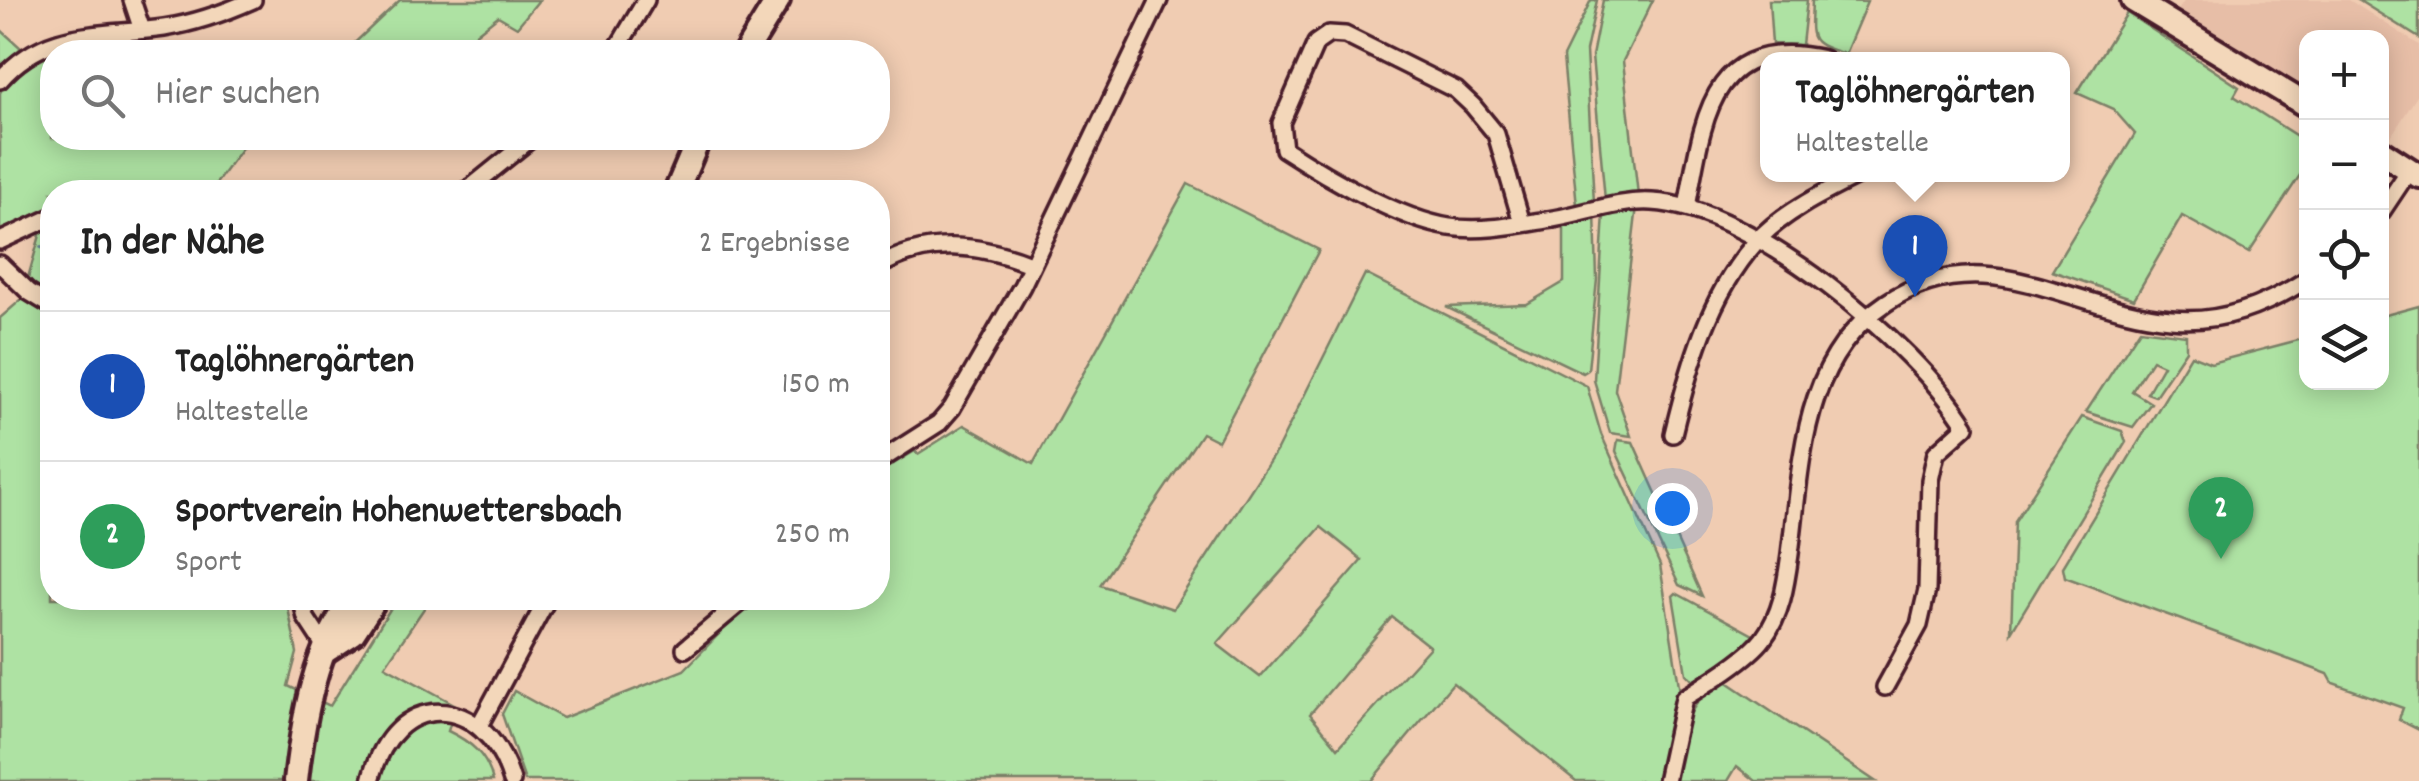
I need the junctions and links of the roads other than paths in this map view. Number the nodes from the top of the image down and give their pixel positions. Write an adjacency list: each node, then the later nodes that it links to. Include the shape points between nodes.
1 (132, 0): 7 (street)
2 (253, 0): 7 (street, via 189,23)
3 (646, 0): 9 (street)
4 (778, 0): 10 (street)
5 (1159, 0): 30 (street)
6 (2133, 0): 14 (street)
7 (142, 30): 8 (street)
8 (54, 40)
9 (622, 40)
10 (753, 40)
11 (40, 48): 13 (street)
12 (1760, 59): 22 (street, via 1728,74 1709,104)
13 (0, 80)
14 (2299, 101)
15 (517, 150): 19 (street)
16 (694, 150): 20 (street)
17 (2389, 157): 18 (street)
18 (2414, 173): 23 (street)
19 (479, 180)
20 (681, 180)
21 (1847, 182): 26 (street)
22 (1688, 207): 25 (street, via 1622,203); 26 (street)
23 (2383, 210)
24 (40, 223): 27 (street)
25 (1522, 223): 25 (street, via 1466,228 1423,220 1284,149 1281,124 1316,42 1345,35 1456,90 1496,134)
26 (1757, 240): 33 (street); 34 (street, via 1715,302)
27 (0, 241)
28 (890, 261): 30 (street, via 911,250 949,245)
29 (0, 264): 32 (street)
30 (1030, 264): 35 (street, via 952,408)
31 (2299, 283): 33 (street, via 2239,313 2195,320 2152,317 2035,282 1982,276 1910,291)
32 (40, 299)
33 (1868, 317): 43 (street, via 1910,352 1966,426 1936,453 1923,607); 48 (street, via 1831,359 1812,400 1784,595 1764,638 1691,694 1678,714)
34 (1673, 434)
35 (890, 454)
36 (304, 610): 42 (street)
37 (345, 610): 42 (street, via 332,626)
38 (368, 610): 42 (street, via 353,633)
39 (542, 610): 44 (street)
40 (732, 610): 41 (street)
41 (685, 649)
42 (327, 650): 45 (street)
43 (1885, 687)
44 (480, 724): 46 (street, via 457,713 416,719 388,740); 47 (street, via 502,750)
45 (296, 781)
46 (370, 781)
47 (512, 781)
48 (1666, 781)

